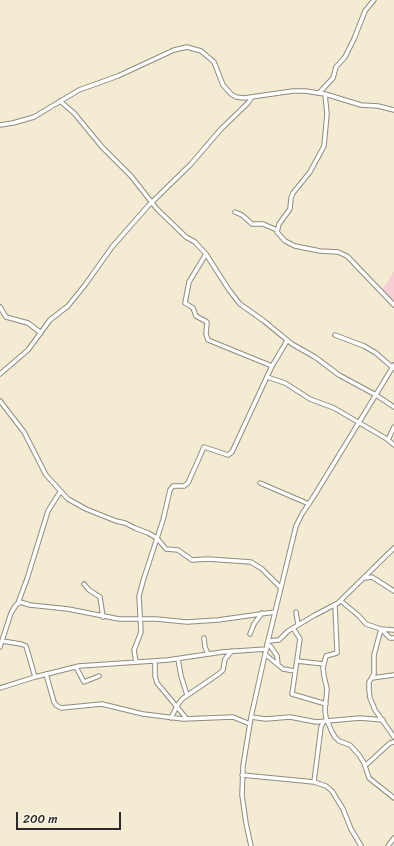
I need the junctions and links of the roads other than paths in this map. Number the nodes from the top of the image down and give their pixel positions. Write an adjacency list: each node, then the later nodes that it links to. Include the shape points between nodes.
1 (374, 0): 2 (street, via 365,11 354,39 345,57 336,67 333,78)
2 (319, 93): 3 (street); 4 (street, via 304,90)
3 (325, 94): 6 (street, via 361,106 378,106); 10 (street, via 327,114 324,146 310,172 293,193 290,209)
4 (252, 97): 5 (street, via 240,98 231,94 221,82 214,62 201,51 187,47 174,50 118,76 84,88); 8 (street)
5 (60, 101): 7 (street, via 34,117); 8 (street, via 131,176)
6 (394, 110)
7 (0, 125)
8 (152, 203): 11 (street); 14 (street, via 112,247 77,296 50,320)
9 (235, 212): 10 (street, via 252,224 263,224)
10 (277, 230): 12 (street, via 284,241 295,246 338,252 347,256)
11 (206, 254): 16 (street, via 240,304); 17 (street, via 189,282 184,303 193,308 196,316 207,322 208,340)
12 (394, 305)
13 (0, 307): 14 (street, via 6,317 28,323)
14 (41, 332): 19 (street, via 28,350)
15 (335, 335): 18 (street, via 364,346)
16 (287, 341): 17 (street); 21 (street, via 349,381)
17 (272, 366): 20 (street)
18 (394, 367): 21 (street)
19 (0, 374)
20 (267, 377): 24 (street, via 285,383 310,399 334,408); 31 (street, via 232,452 228,455 204,447 188,483 184,486 172,486)
21 (376, 395): 23 (street); 24 (street)
22 (0, 401): 29 (street, via 24,432 46,475)
23 (394, 407)
24 (359, 423): 26 (street); 30 (street)
25 (394, 427): 26 (street)
26 (388, 440): 27 (street)
27 (394, 445)
28 (260, 483): 30 (street)
29 (60, 492): 31 (street, via 79,506); 40 (street, via 48,511)
30 (309, 504): 37 (street, via 296,526)
31 (157, 538): 37 (street, via 166,550 178,550 192,560 251,562); 46 (street, via 139,596)
32 (394, 548): 33 (street)
33 (371, 572): 34 (street); 35 (street)
34 (372, 577): 35 (street); 38 (street)
35 (364, 579): 39 (street)
36 (84, 584): 45 (street, via 100,597)
37 (281, 588): 42 (street)
38 (394, 592)
39 (341, 601): 41 (street); 49 (street, via 366,624)
40 (18, 603): 45 (street, via 64,608); 54 (street, via 11,613)
41 (335, 605): 47 (street); 64 (street, via 337,651 335,654 327,655)
42 (275, 612): 44 (street); 55 (street)
43 (296, 612): 47 (street)
44 (262, 613): 46 (street, via 224,620 193,622); 51 (street)
45 (103, 617): 46 (street)
46 (141, 619): 63 (street, via 140,635 134,650)
47 (298, 624): 48 (street)
48 (293, 628): 55 (street, via 279,640); 61 (street, via 300,639)
49 (380, 629): 50 (street); 53 (street, via 390,638); 72 (street)
50 (394, 630)
51 (250, 634)
52 (204, 638): 58 (street)
53 (394, 638)
54 (2, 641): 56 (street); 71 (street, via 26,646)
55 (267, 644): 57 (street); 59 (street); 65 (street, via 277,656)
56 (0, 647)
57 (232, 651): 58 (street); 74 (street, via 225,659 220,673)
58 (208, 654): 60 (street)
59 (266, 655): 65 (street); 77 (street)
60 (178, 659): 62 (street); 74 (street)
61 (296, 660): 64 (street); 67 (street)
62 (155, 661): 63 (street); 76 (street, via 157,683)
63 (136, 662): 66 (street)
64 (324, 664): 75 (street)
65 (278, 665): 67 (street)
66 (76, 666): 68 (street); 70 (street, via 82,681)
67 (295, 671): 75 (street, via 291,693)
68 (46, 674): 71 (street); 78 (street, via 54,702 58,707 102,704)
69 (394, 675): 72 (street)
70 (99, 676)
71 (35, 677): 73 (street)
72 (372, 678): 81 (street, via 369,685 370,698)
73 (0, 688)
74 (187, 695): 76 (street)
75 (326, 704): 80 (street)
76 (177, 706): 78 (street); 79 (street)
77 (251, 717): 80 (street, via 290,717 316,722); 82 (street)
78 (171, 718): 79 (street)
79 (187, 720): 82 (street, via 233,717)
80 (326, 720): 81 (street); 85 (street, via 335,737 350,745); 87 (street, via 321,726)
81 (383, 720): 83 (street)
82 (250, 724): 86 (street)
83 (394, 738)
84 (394, 742): 85 (street)
85 (365, 766): 88 (street, via 369,778)
86 (242, 775): 87 (street); 90 (street, via 243,802)
87 (314, 782): 91 (street, via 332,791)
88 (394, 798)
89 (394, 838): 92 (street)
90 (251, 846)
91 (361, 846)
92 (388, 846)

